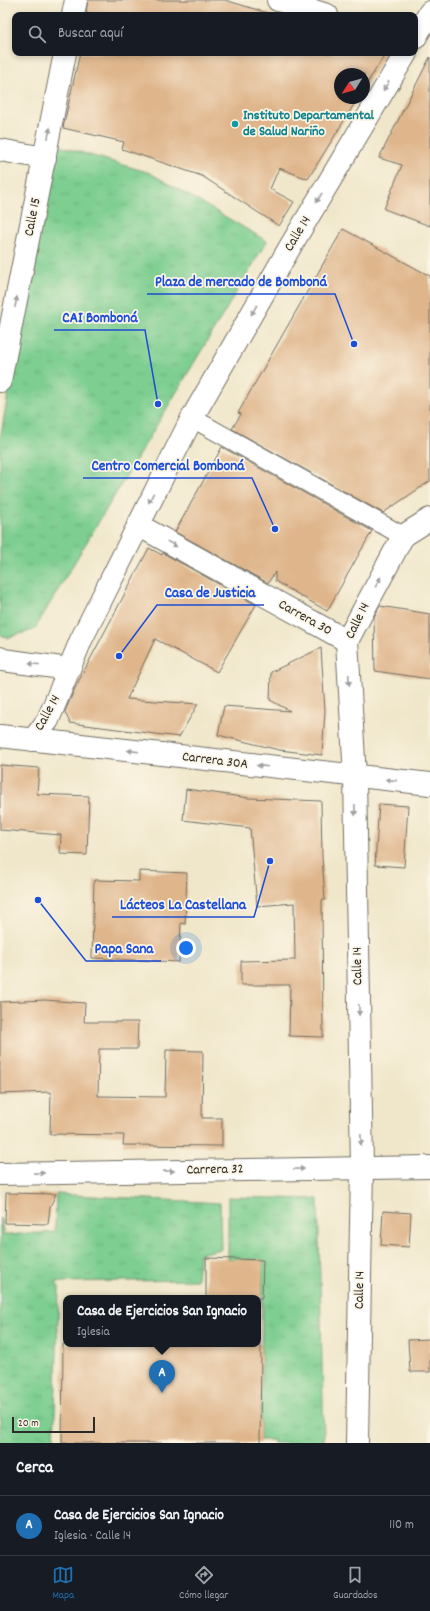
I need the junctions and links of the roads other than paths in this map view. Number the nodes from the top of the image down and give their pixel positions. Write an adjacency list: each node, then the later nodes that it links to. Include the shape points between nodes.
1 (76, 0): 3 (street)
2 (278, 0): 4 (street)
3 (74, 12)
4 (317, 12)
5 (430, 12): 6 (street)
6 (418, 33)
7 (418, 43): 8 (street)
8 (430, 47)
9 (65, 56): 12 (street, Calle 15, one-way to 9)
10 (404, 56): 14 (street, Calle 14, one-way to 14)
11 (0, 150): 12 (street)
12 (45, 158): 13 (street, Calle 15, one-way to 12)
13 (0, 381)
14 (192, 418): 16 (street, Calle 14, one-way to 16); 17 (street)
15 (430, 519): 17 (street, Calle 14)
16 (138, 525): 18 (street, Carrera 30, one-way to 18); 20 (street, Calle 14)
17 (403, 536): 18 (street, Calle 14, one-way to 17)
18 (347, 641): 23 (street, Calle 14, one-way to 23)
19 (0, 658): 20 (street, one-way to 19)
20 (69, 669): 22 (street, Calle 14, via 48,720)
21 (0, 736): 22 (street, Carrera 30A)
22 (33, 740): 23 (street, Carrera 30A, one-way to 22)
23 (355, 777): 24 (street, Carrera 30A, one-way to 23); 26 (street, Calle 14, one-way to 26)
24 (430, 784)
25 (430, 1167): 26 (street, Carrera 32)
26 (362, 1168): 27 (street, Carrera 32, one-way to 26); 28 (street, Calle 14)
27 (0, 1174)
28 (357, 1443)

